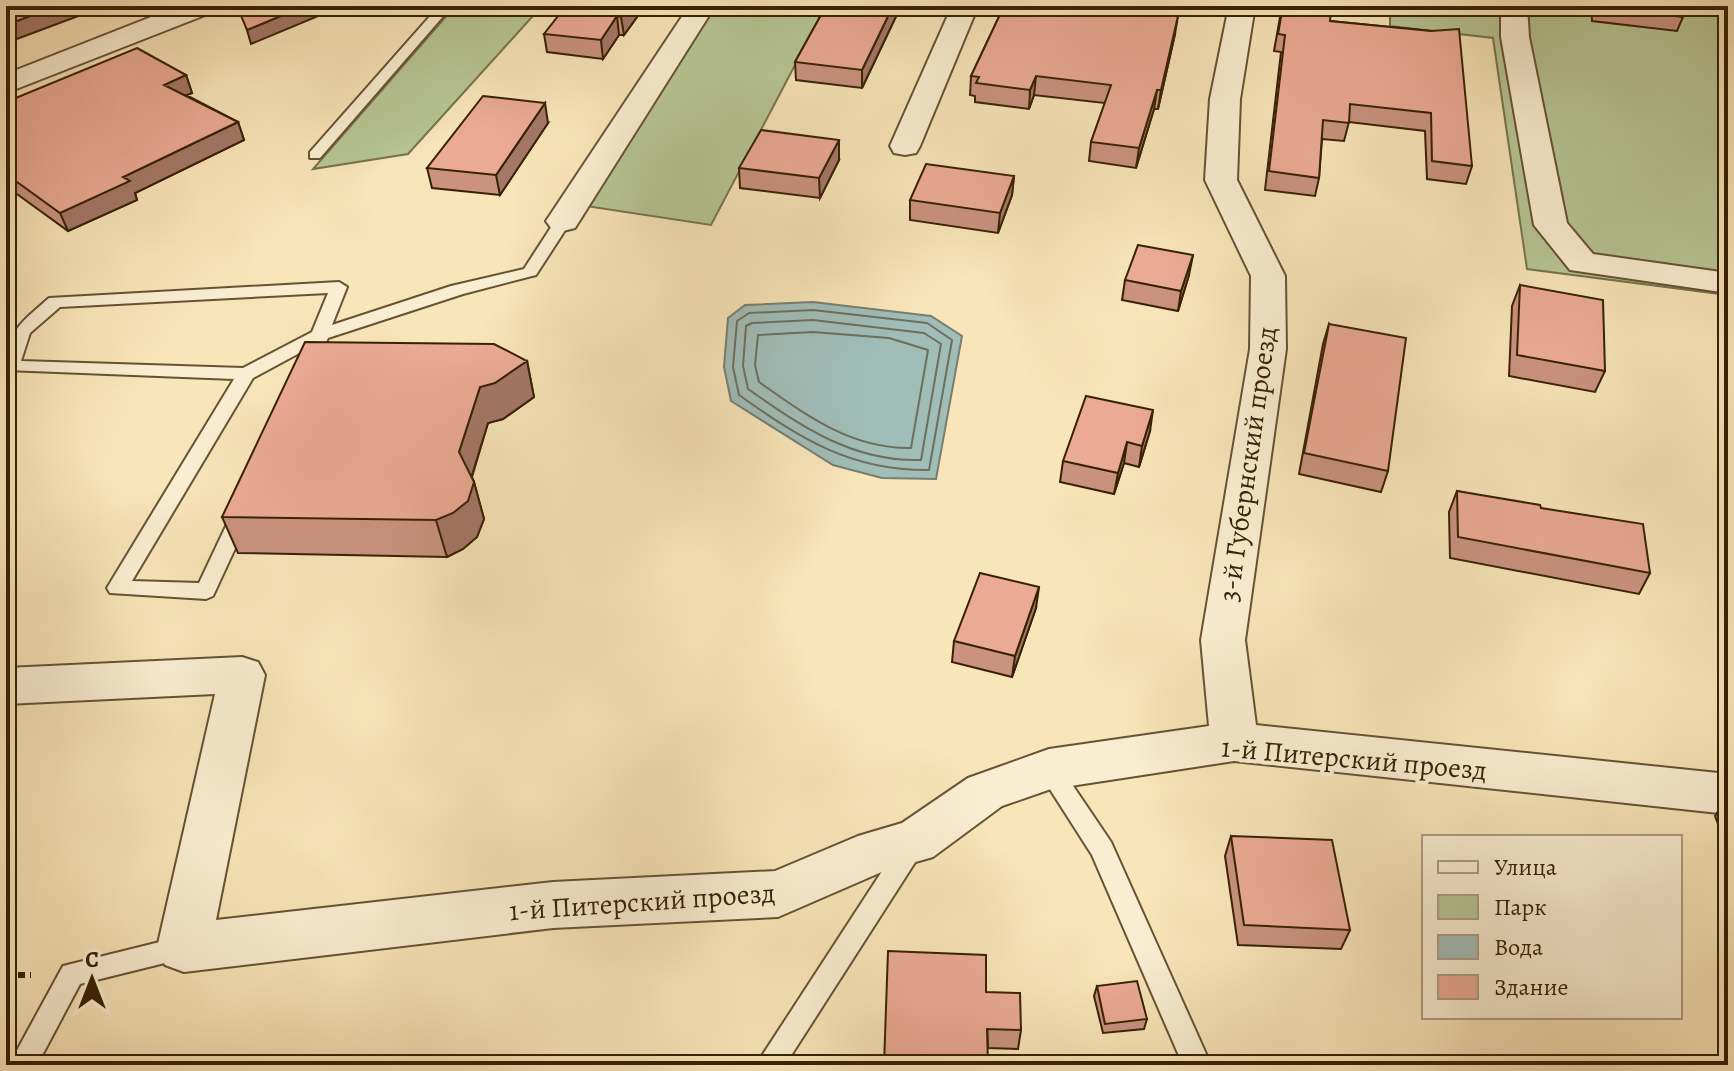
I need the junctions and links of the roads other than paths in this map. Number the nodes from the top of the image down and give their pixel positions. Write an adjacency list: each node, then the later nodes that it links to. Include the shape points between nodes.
1 (203, 6): 7 (street)
2 (446, 6): 9 (lane)
3 (702, 6): 10 (street)
4 (965, 6): 8 (street)
5 (1242, 6): 17 (street, 3-й Губернский проезд, via 1225,99 1221,180 1268,276 1268,349 1223,640)
6 (1514, 6): 11 (street, via 1515,37 1551,225 1582,263)
7 (6, 84)
8 (905, 146)
9 (315, 155)
10 (563, 221): 12 (lane, via 530,272)
11 (1728, 283)
12 (322, 334): 13 (lane); 13 (lane, via 339,287 55,302 22,331 11,366); 14 (lane)
13 (246, 374): 15 (lane, via 117,588 206,591)
14 (303, 377)
15 (251, 491)
16 (6, 686): 21 (street, via 242,675)
17 (1234, 742): 18 (street, 1-й Питерский проезд); 19 (street, 1-й Питерский проезд)
18 (1049, 769): 20 (street, 1-й Питерский проезд, via 985,792); 24 (lane, via 1102,849)
19 (1728, 794)
20 (915, 842): 21 (street, 1-й Питерский проезд, via 876,851 778,894 553,905); 23 (lane)
21 (184, 948): 22 (lane, via 72,974)
22 (23, 1065)
23 (770, 1065)
24 (1197, 1065)

